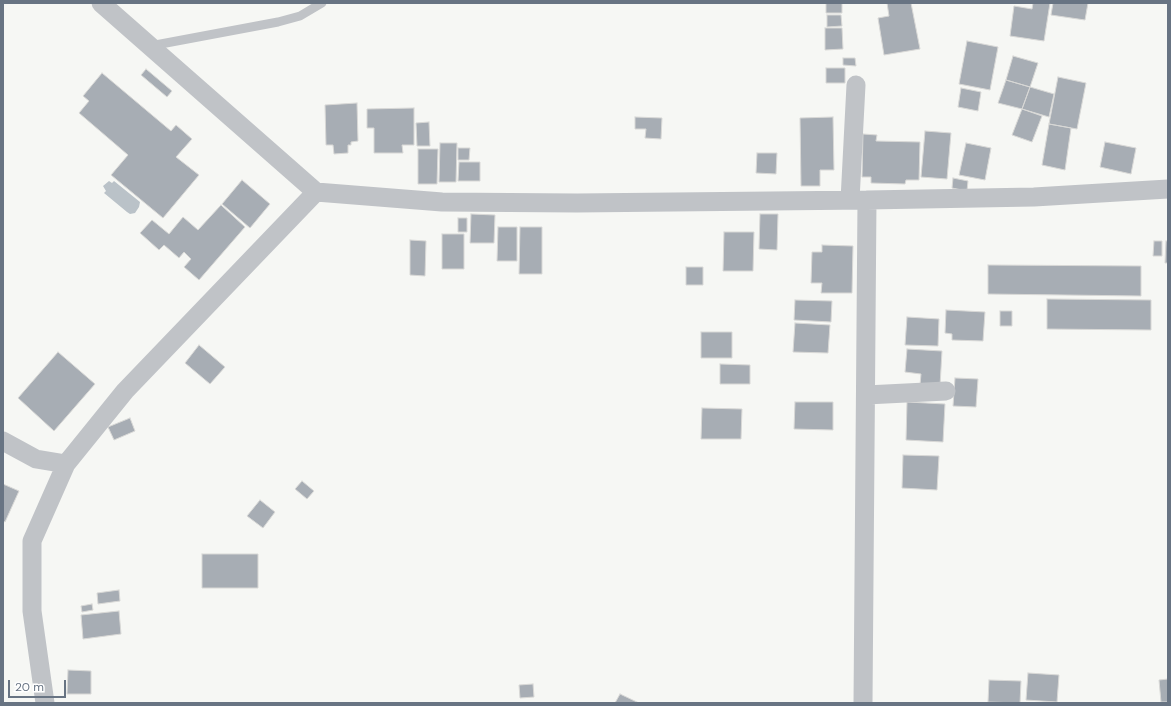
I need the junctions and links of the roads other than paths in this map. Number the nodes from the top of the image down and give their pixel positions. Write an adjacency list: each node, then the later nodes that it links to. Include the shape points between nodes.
1 (101, 3): 3 (street)
2 (322, 3): 3 (lane, via 300,16 278,22)
3 (149, 46): 6 (street)
4 (856, 86): 7 (street)
5 (1168, 190): 7 (street, via 1034,197)
6 (316, 192): 7 (street, via 442,202); 11 (street, via 125,391)
7 (858, 200): 9 (street)
8 (946, 390): 9 (street)
9 (866, 395): 13 (street)
10 (3, 441): 11 (street, via 36,460)
11 (66, 464): 12 (street, via 32,541 32,611)
12 (45, 703)
13 (864, 703)

